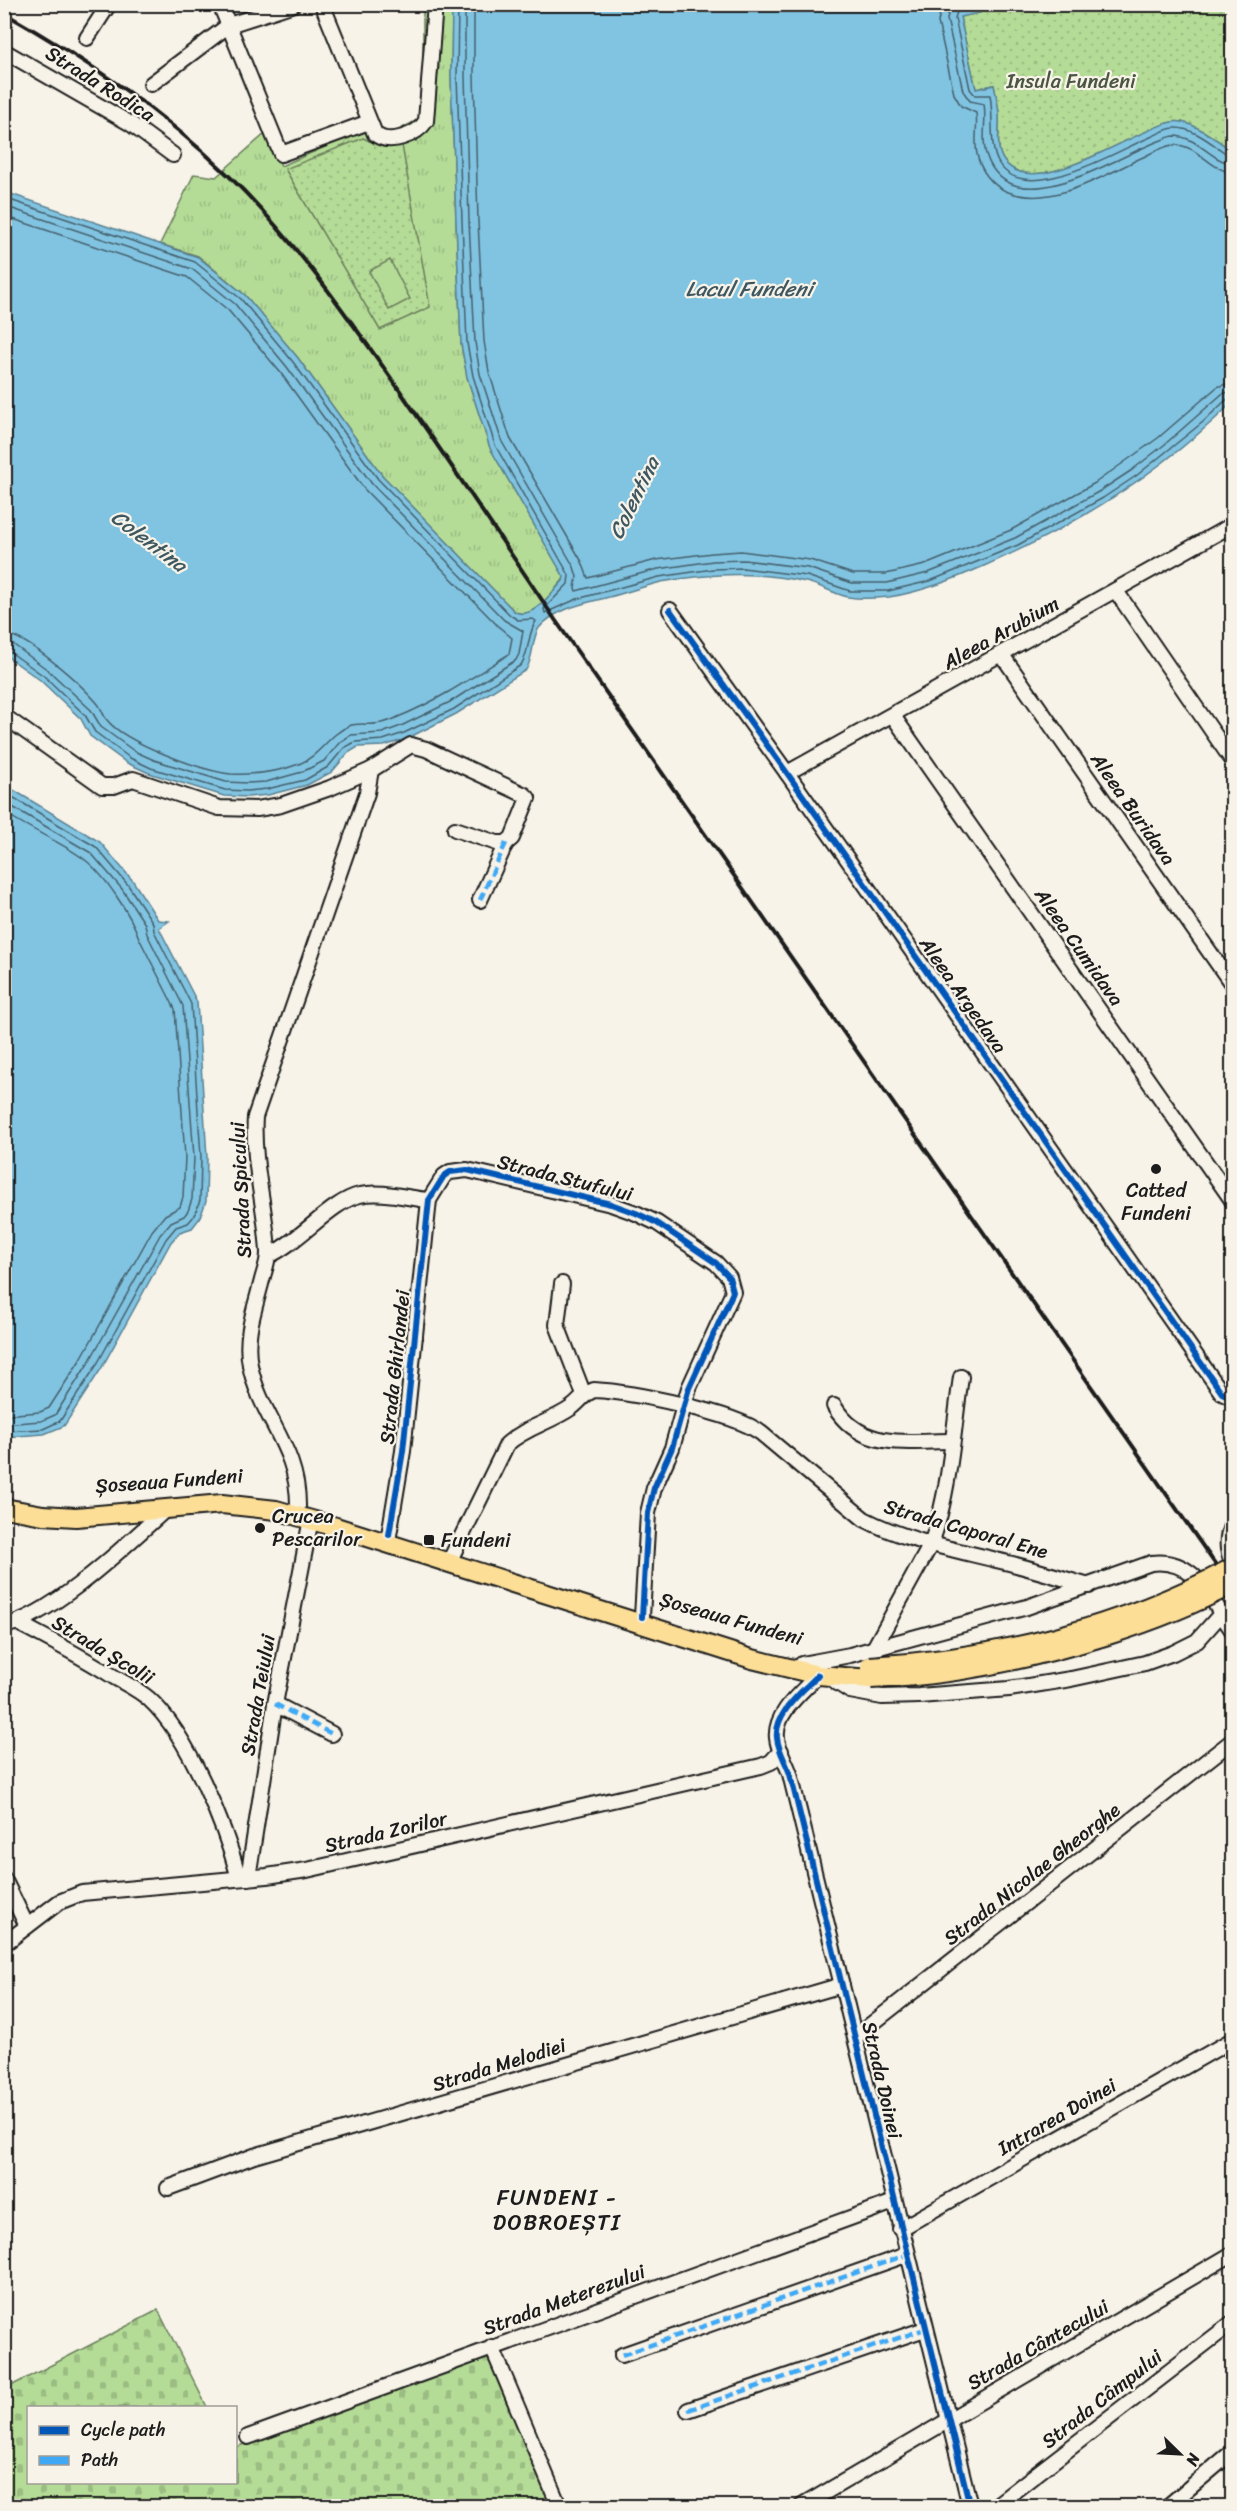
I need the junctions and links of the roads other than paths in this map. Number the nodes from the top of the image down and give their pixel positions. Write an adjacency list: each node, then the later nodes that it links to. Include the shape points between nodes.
1 (109, 4): 7 (street)
2 (220, 4): 6 (street)
3 (294, 4): 6 (street)
4 (322, 4): 10 (street)
5 (435, 4): 10 (street, via 426,121 413,133 391,139 379,138)
6 (229, 25): 9 (street); 10 (street, via 281,154)
7 (87, 38)
8 (4, 51): 11 (street, Strada Rodica, via 131,124)
9 (151, 84)
10 (369, 122)
11 (173, 155)
12 (1228, 527): 13 (street); 14 (street, Aleea Arubium)
13 (1233, 542)
14 (1116, 591): 16 (street, Aleea Arubium); 19 (street)
15 (669, 610): 21 (street, Aleea Argedava)
16 (1002, 655): 18 (street, Aleea Arubium); 25 (street, Aleea Buridava)
17 (4, 716): 20 (street, via 102,786 133,779 219,808 281,805)
18 (893, 716): 21 (street, Aleea Arubium); 27 (street, Aleea Cumidava)
19 (1233, 760)
20 (371, 770): 23 (street, via 400,750 417,746 525,795 528,803); 28 (street, Strada Spicului, via 367,794 255,1117)
21 (787, 773): 32 (street, Aleea Argedava, via 1215,1384)
22 (455, 829): 23 (street)
23 (506, 843): 24 (street)
24 (480, 900)
25 (1233, 984)
26 (429, 1200): 28 (street, via 354,1196); 33 (street, Strada Stufului, via 444,1176 458,1169 467,1170 636,1213 716,1263 729,1277 733,1292 700,1360); 41 (street, Strada Ghirlandei, via 403,1451)
27 (1233, 1200)
28 (268, 1256): 39 (street, Strada Spicului, via 250,1324 250,1365 254,1382 291,1459)
29 (562, 1284): 31 (street, via 557,1325)
30 (961, 1377): 35 (street)
31 (584, 1395): 33 (street, Strada Caporal Ene, via 604,1391); 43 (street, via 572,1408 517,1435 507,1444)
32 (1231, 1398)
33 (684, 1406): 42 (street, Strada Caporal Ene, via 753,1427 864,1519); 49 (street, via 648,1514)
34 (834, 1406): 35 (street, via 849,1426 871,1439)
35 (952, 1441): 42 (street, via 944,1502)
36 (4, 1500): 39 (main road, Șoseaua Fundeni, via 75,1509 226,1496 256,1498)
37 (4, 1508): 38 (main road, Șoseaua Fundeni, via 76,1517)
38 (166, 1509): 39 (main road, Șoseaua Fundeni, via 238,1504); 50 (street, via 60,1599)
39 (304, 1513): 41 (main road, Șoseaua Fundeni); 53 (main road, Șoseaua Fundeni, via 722,1651); 54 (street, Strada Teiului)
40 (1233, 1524): 44 (street, via 1227,1540)
41 (388, 1535): 43 (main road, Șoseaua Fundeni)
42 (931, 1544): 47 (street, Strada Caporal Ene); 52 (street)
43 (452, 1556): 49 (main road, Șoseaua Fundeni)
44 (1233, 1562)
45 (1233, 1569): 52 (main road, Șoseaua Fundeni, bridge, via 1161,1603 1027,1645 952,1659)
46 (1233, 1584): 52 (main road, Șoseaua Fundeni, bridge, via 1167,1615 1034,1657 958,1672)
47 (1089, 1586): 48 (street, Șoseaua Fundeni, via 1151,1563 1175,1563 1191,1572); 52 (street, Șoseaua Fundeni)
48 (1221, 1614): 51 (street); 53 (street, Șoseaua Fundeni, via 1197,1641 1145,1663 1009,1689 882,1697 850,1691)
49 (642, 1617): 52 (main road, Șoseaua Fundeni, via 802,1664 839,1668)
50 (11, 1624): 58 (street, Strada Școlii, via 74,1652 142,1694 161,1712 199,1772)
51 (1233, 1630)
52 (872, 1665): 53 (main road, Șoseaua Fundeni)
53 (823, 1676): 57 (street, Strada Doinei, via 789,1706 781,1719 777,1733)
54 (274, 1704): 55 (street); 58 (street, Strada Teiului)
55 (332, 1734)
56 (1233, 1741): 63 (street, Strada Nicolae Gheorghe)
57 (781, 1751): 58 (street, Strada Zorilor, via 761,1766 326,1866); 62 (street, Strada Doinei)
58 (244, 1878): 60 (street, Strada Zorilor, via 82,1893 59,1902)
59 (4, 1880): 60 (street)
60 (27, 1926): 61 (street, Strada Zorilor)
61 (4, 1944)
62 (842, 1986): 63 (street, Strada Doinei); 65 (street, Strada Melodiei, via 254,2156)
63 (855, 2037): 66 (street, Strada Doinei)
64 (1233, 2040): 67 (street, Intrarea Doinei)
65 (168, 2188)
66 (894, 2202): 67 (street, Strada Doinei); 72 (street, Strada Meterezului)
67 (900, 2229): 69 (street, Strada Doinei)
68 (1233, 2254): 75 (street, Strada Cântecului)
69 (906, 2255): 71 (street, Strada Doinei); 73 (street)
70 (1233, 2322): 81 (street, Strada Câmpului)
71 (926, 2329): 74 (street); 75 (street, Strada Doinei)
72 (492, 2347): 76 (street, Strada Meterezului); 78 (street)
73 (622, 2355)
74 (688, 2409)
75 (948, 2421): 79 (street, Strada Cântecului); 80 (street, Strada Doinei)
76 (248, 2437)
77 (1233, 2452): 82 (street)
78 (560, 2506)
79 (802, 2506)
80 (970, 2506)
81 (995, 2506)
82 (1168, 2506)

